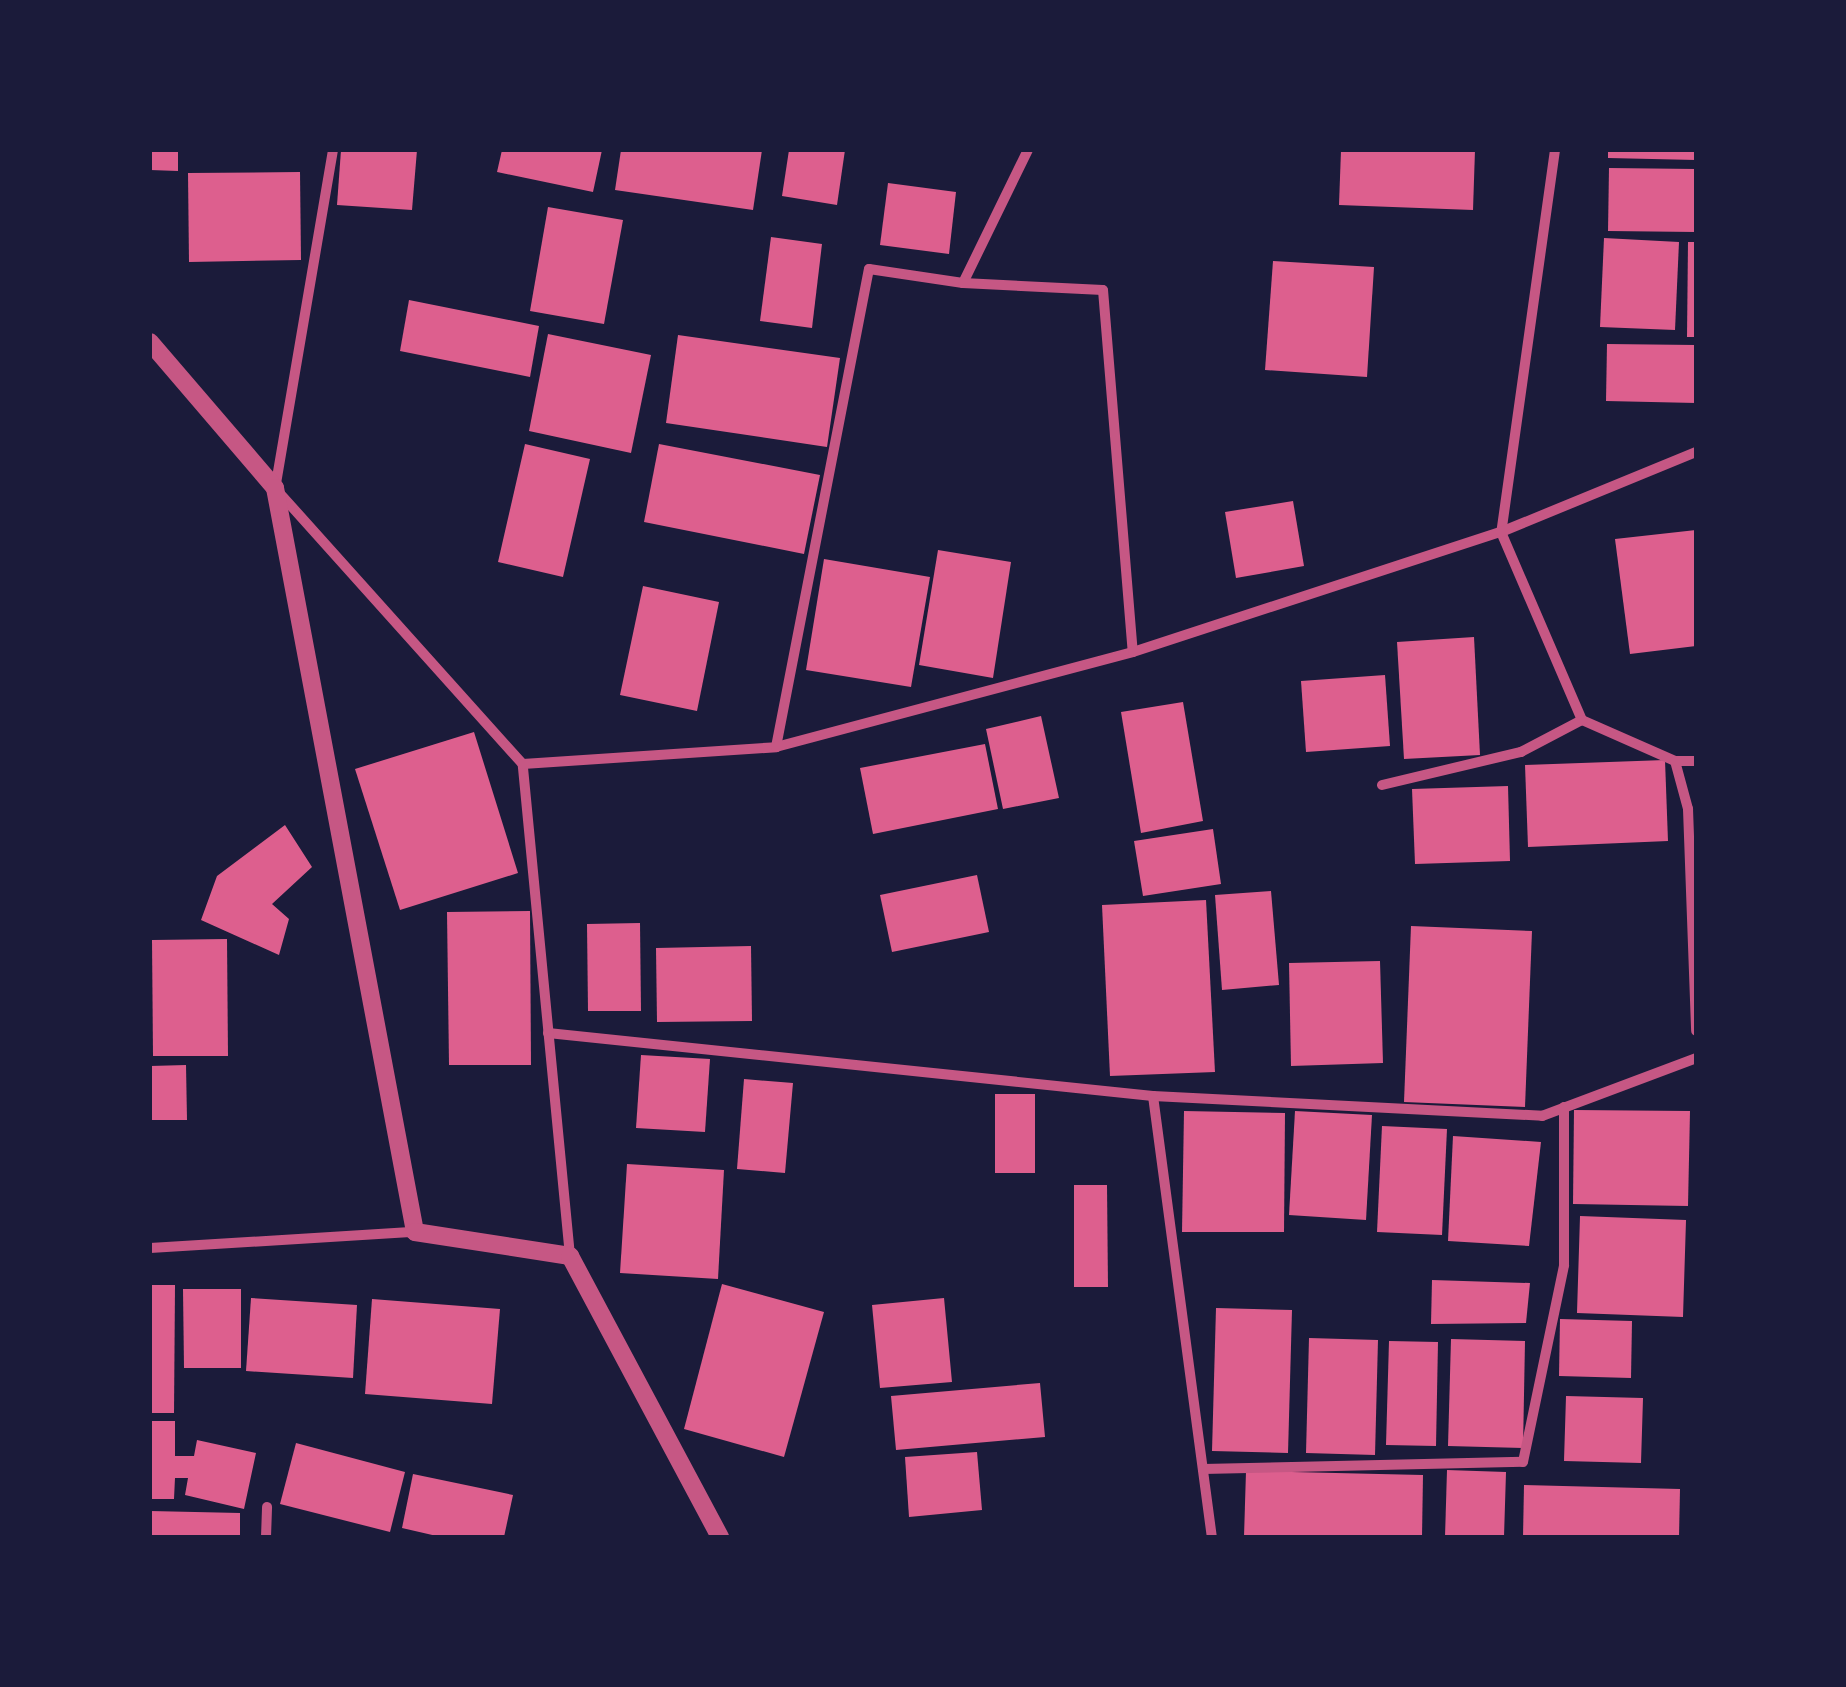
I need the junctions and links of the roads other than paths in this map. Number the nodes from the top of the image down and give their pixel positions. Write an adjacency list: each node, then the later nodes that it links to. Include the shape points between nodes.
1 (334, 150): 7 (street)
2 (1028, 150): 4 (street)
3 (1555, 150): 8 (street)
4 (963, 283): 9 (street, via 1104,290); 11 (street, via 869,269)
5 (150, 342): 7 (street)
6 (1696, 452): 8 (street)
7 (274, 488): 14 (street); 21 (street)
8 (1501, 532): 9 (street); 10 (street)
9 (1133, 652): 11 (street)
10 (1582, 720): 12 (street); 15 (street, via 1521,752)
11 (776, 748): 14 (street)
12 (1675, 761): 13 (street); 16 (street, via 1688,809)
13 (1696, 761)
14 (522, 764): 17 (street)
15 (1382, 785)
16 (1696, 1031)
17 (548, 1033): 19 (street); 23 (street)
18 (1696, 1058): 20 (street)
19 (1152, 1096): 20 (street, via 1542,1116); 24 (street)
20 (1564, 1107): 24 (street, via 1564,1264 1523,1462)
21 (415, 1232): 22 (street); 23 (street)
22 (150, 1248)
23 (570, 1256): 27 (street)
24 (1203, 1469): 28 (street)
25 (267, 1507): 26 (street)
26 (266, 1537)
27 (720, 1537)
28 (1212, 1537)

